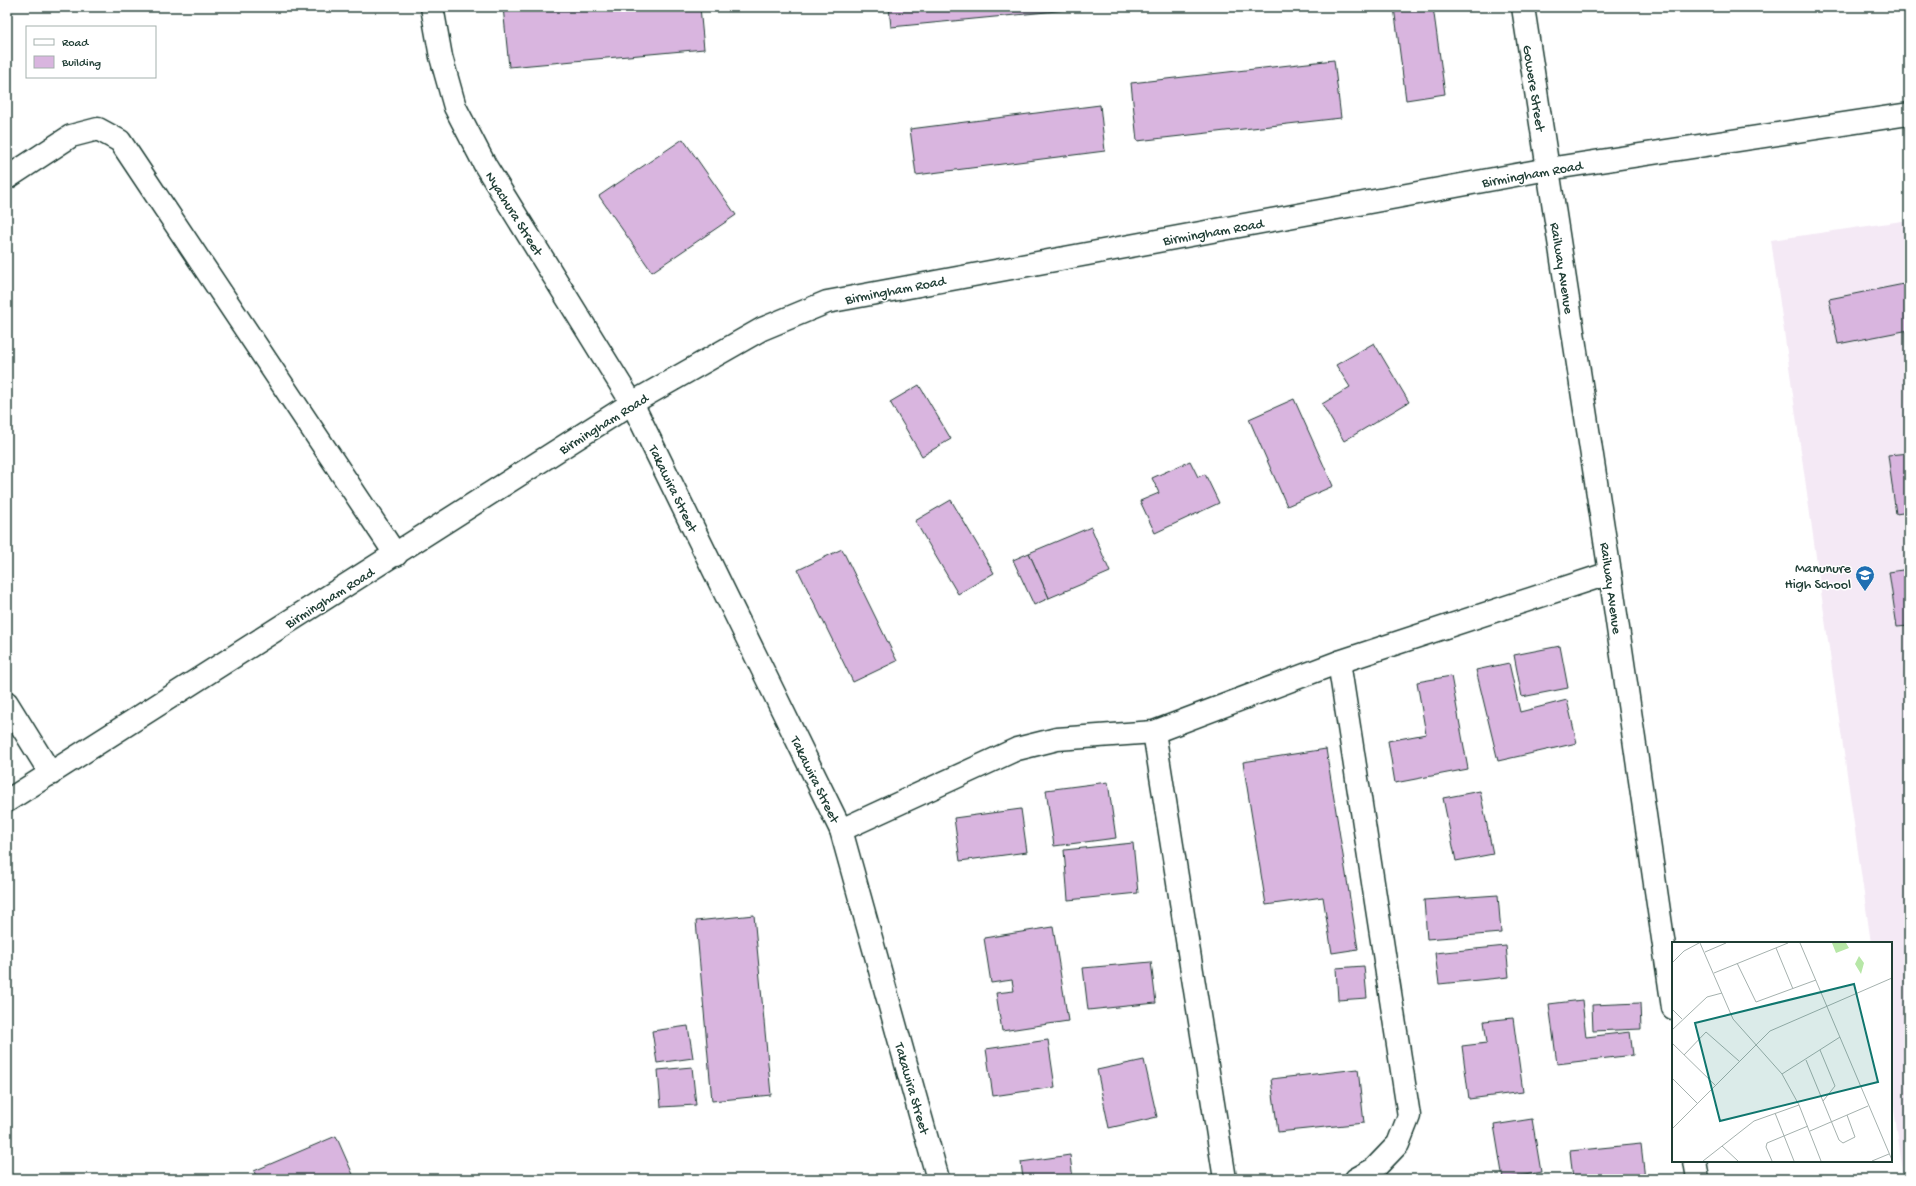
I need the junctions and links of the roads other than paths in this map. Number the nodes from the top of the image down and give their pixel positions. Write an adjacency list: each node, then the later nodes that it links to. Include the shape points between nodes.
1 (432, 7): 6 (street, Nyachura Street, via 440,57 455,107 485,164)
2 (1523, 7): 4 (street, Gowere Street)
3 (1909, 114): 4 (street, Birmingham Road)
4 (1548, 170): 6 (street, Birmingham Road, via 827,302 762,329); 8 (street, Railway Avenue)
5 (7, 178): 7 (street, via 72,136 98,129 120,141)
6 (632, 404): 7 (street, Birmingham Road); 14 (street, Takawira Street)
7 (396, 554): 12 (street, Birmingham Road)
8 (1610, 573): 9 (street); 15 (street, Railway Avenue)
9 (1339, 662): 11 (street); 19 (street, via 1409,1116 1398,1144 1374,1169)
10 (7, 703): 12 (street)
11 (1154, 732): 14 (street, via 1057,739 1017,749); 18 (street)
12 (51, 774): 13 (street, Birmingham Road)
13 (7, 801)
14 (841, 830): 17 (street, Takawira Street)
15 (1672, 1001)
16 (1695, 1162): 20 (street)
17 (938, 1179)
18 (1225, 1179)
19 (1356, 1179)
20 (1698, 1179)

